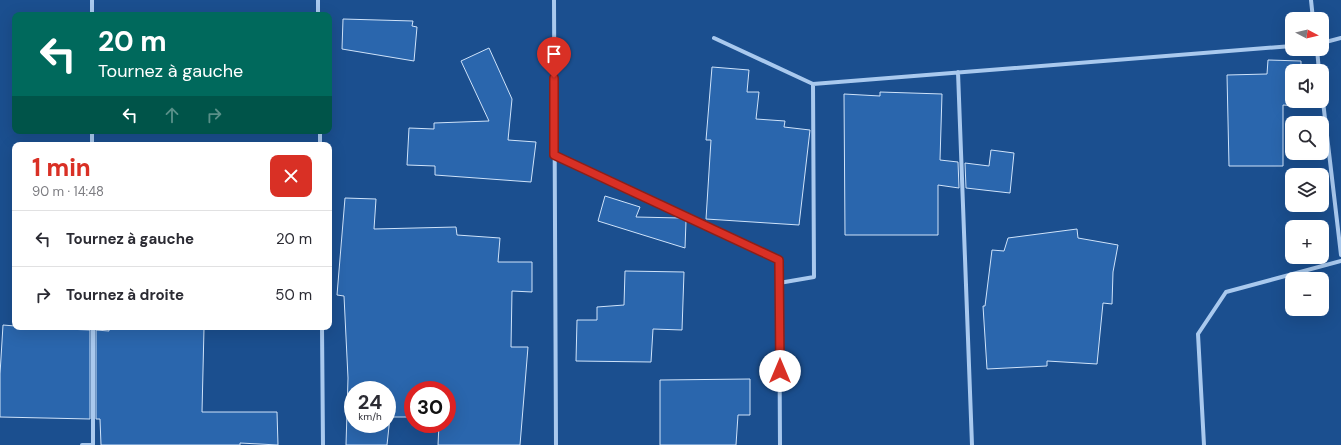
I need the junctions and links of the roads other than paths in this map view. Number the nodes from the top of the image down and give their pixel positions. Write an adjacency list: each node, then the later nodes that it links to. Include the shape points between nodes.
1 (92, 0): 5 (street)
2 (318, 0): 6 (street)
3 (554, 0): 15 (street)
4 (1311, 0): 7 (street)
5 (92, 12)
6 (318, 12)
7 (1312, 12)
8 (714, 38): 13 (street)
9 (1341, 38): 10 (street)
10 (1329, 41)
11 (1285, 47): 12 (street)
12 (958, 72): 13 (street); 26 (street)
13 (813, 84): 18 (street, via 814,277)
14 (1324, 108): 16 (street)
15 (554, 155): 18 (street, via 779,260); 24 (street)
16 (1341, 255)
17 (1341, 261): 27 (street, via 1226,292 1198,334)
18 (779, 282): 25 (street)
19 (93, 330): 22 (street)
20 (322, 330): 23 (street)
21 (82, 445): 22 (street)
22 (93, 445)
23 (323, 445)
24 (556, 445)
25 (780, 445)
26 (972, 445)
27 (1204, 445)

